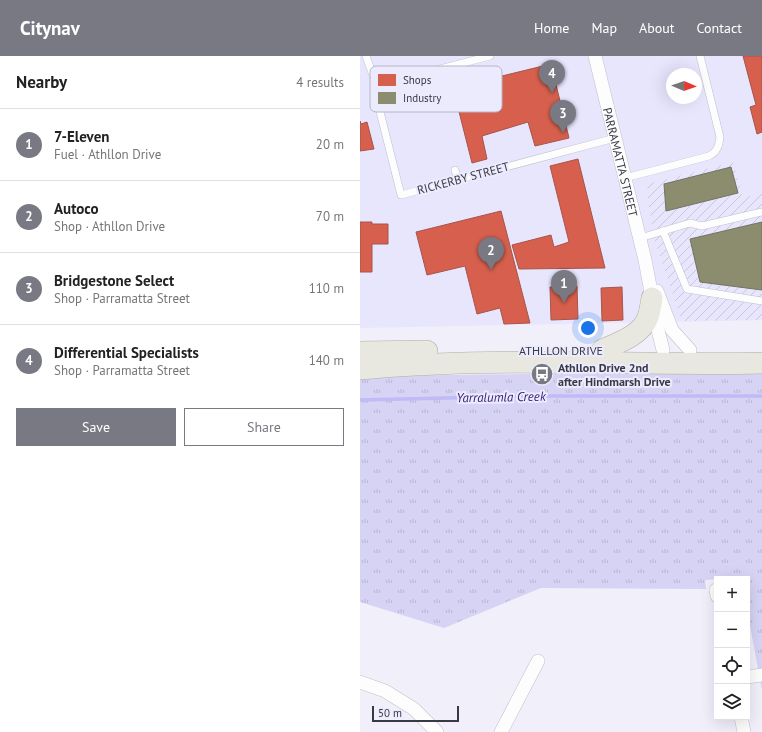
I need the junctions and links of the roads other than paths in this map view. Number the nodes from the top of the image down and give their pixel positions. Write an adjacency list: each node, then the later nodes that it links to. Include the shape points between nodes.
1 (366, 56): 6 (lane)
2 (490, 56): 5 (lane)
3 (595, 56): 8 (street, PARRAMATTA STREET)
4 (700, 56): 10 (lane, via 720,137 714,154)
5 (451, 66)
6 (370, 67)
7 (380, 112): 11 (lane, RICKERBY STREET, via 401,195)
8 (615, 138): 10 (street, PARRAMATTA STREET); 11 (lane, RICKERBY STREET)
9 (455, 170): 11 (lane)
10 (625, 178): 14 (street, PARRAMATTA STREET)
11 (458, 180)
12 (762, 212): 13 (lane, via 702,226 690,223)
13 (663, 231): 14 (lane); 17 (lane, via 687,290)
14 (640, 238): 15 (street, PARRAMATTA STREET)
15 (647, 267): 16 (street, PARRAMATTA STREET); 21 (street, PARRAMATTA STREET, via 672,330)
16 (652, 298): 19 (main road, via 648,318 638,331); 20 (street, PARRAMATTA STREET)
17 (762, 301)
18 (762, 349): 21 (main road, ATHLLON DRIVE)
19 (602, 350): 20 (main road, ATHLLON DRIVE); 23 (main road, ATHLLON DRIVE)
20 (663, 350): 21 (main road, via 669,356 687,359)
21 (697, 357): 22 (main road, ATHLLON DRIVE); 23 (main road, ATHLLON DRIVE)
22 (762, 363)
23 (360, 365)
24 (538, 661): 30 (street)
25 (762, 675): 26 (street)
26 (750, 677)
27 (360, 682): 29 (street, via 385,691 414,709)
28 (742, 720): 31 (street)
29 (437, 732)
30 (501, 732)
31 (744, 732)

